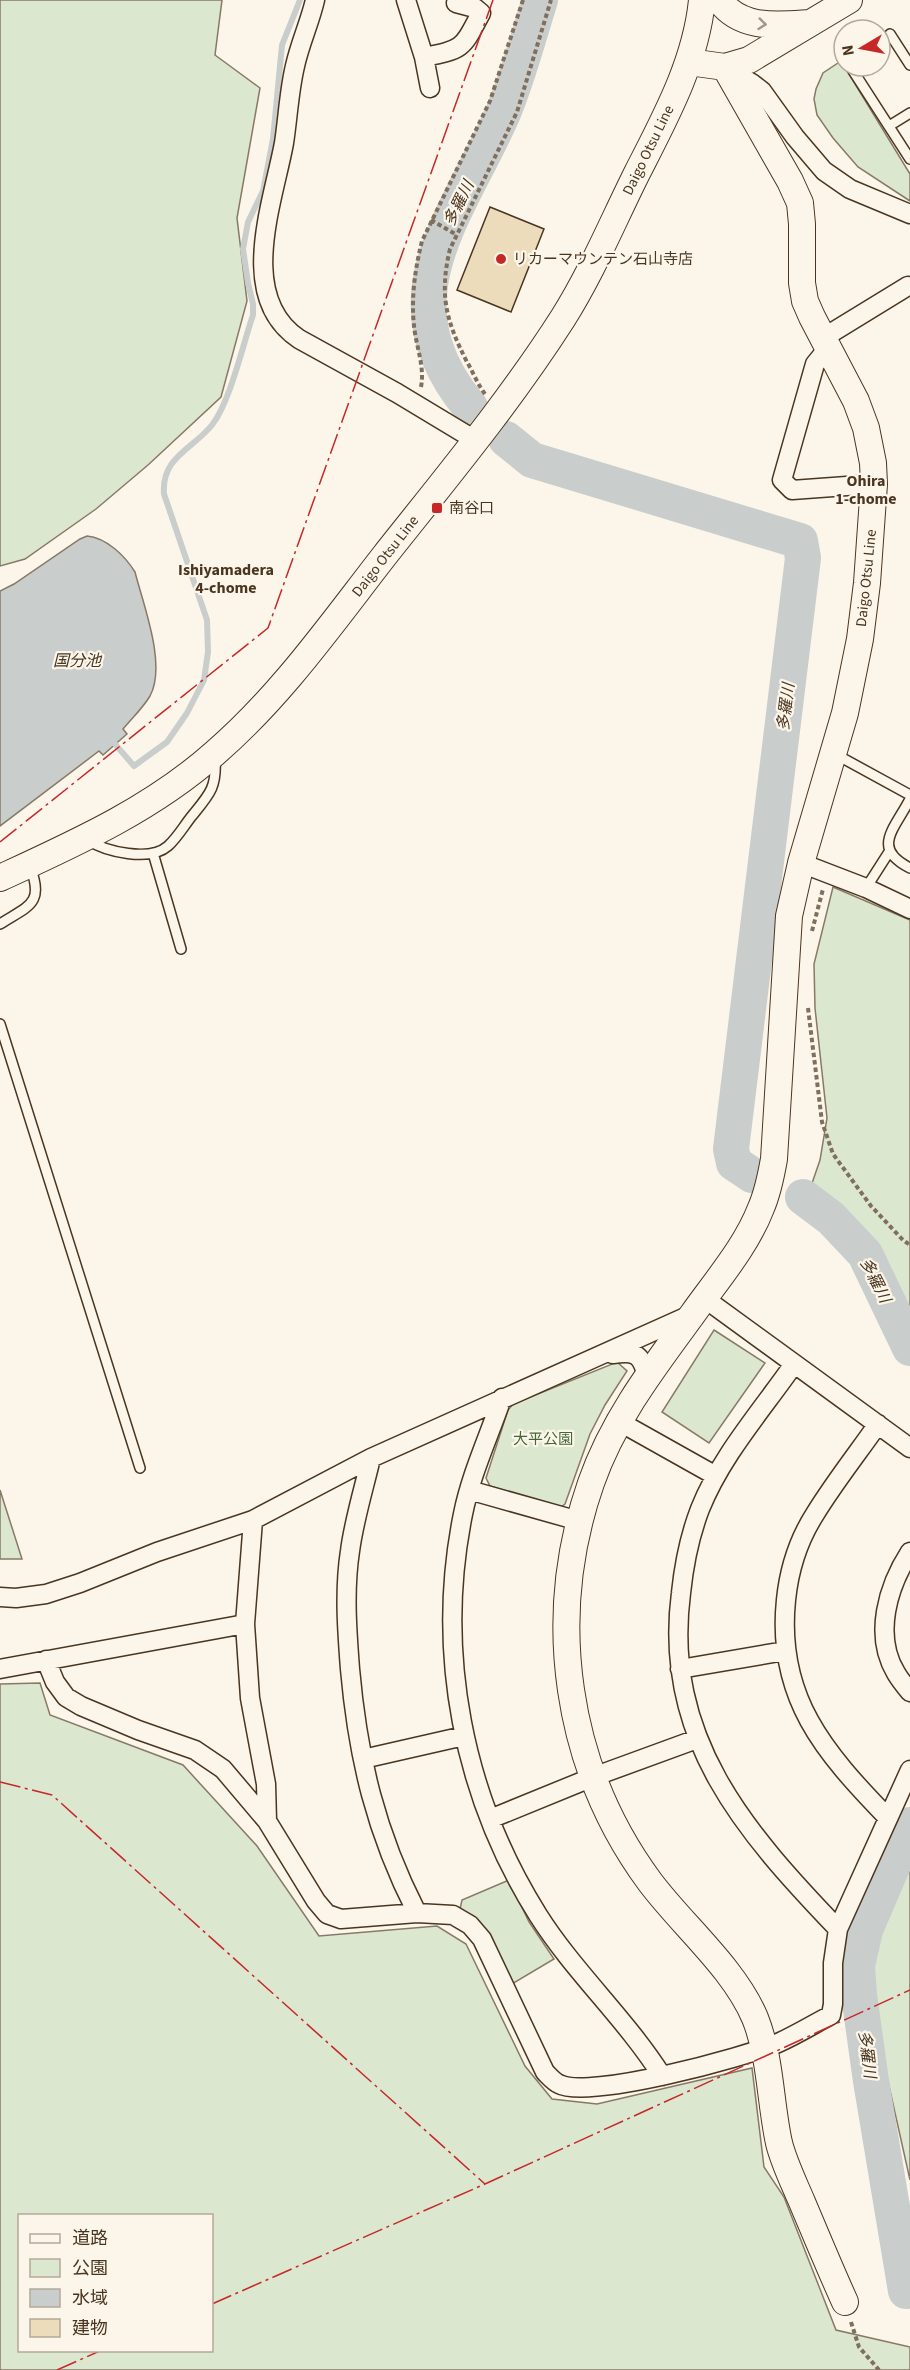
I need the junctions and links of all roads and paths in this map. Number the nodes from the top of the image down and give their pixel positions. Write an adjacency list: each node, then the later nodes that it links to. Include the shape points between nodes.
1 (315, 0): 25 (street, via 295,67 265,233 263,269 269,302 276,317 292,334)
2 (406, 0): 11 (street)
3 (523, 0): 21 (path, via 490,101)
4 (552, 0): 22 (path, via 516,112)
5 (702, 0): 12 (main road, Daigo Otsu Line)
6 (719, 0): 9 (main road, one-way to 9, via 743,20 754,23)
7 (849, 0): 9 (main road)
8 (456, 3): 11 (street, via 481,13 464,45)
9 (813, 22): 14 (main road, via 748,60)
10 (892, 37): 13 (lane)
11 (424, 57): 16 (street)
12 (689, 62): 14 (main road); 26 (main road, Daigo Otsu Line, via 565,314)
13 (910, 65)
14 (725, 67): 20 (street, via 762,91 824,171 850,189); 24 (main road, Daigo Otsu Line, via 800,203 805,301)
15 (858, 78): 18 (lane)
16 (430, 88)
17 (910, 113): 18 (lane)
18 (889, 126): 19 (lane)
19 (910, 159)
20 (910, 214)
21 (433, 221): 22 (path); 25 (path, via 422,241 413,287 414,327 423,376)
22 (455, 234): 26 (path, via 445,273 447,316 483,391)
23 (908, 286): 24 (street)
24 (825, 343): 28 (main road, Daigo Otsu Line, via 866,428); 28 (street, via 815,364 782,480 792,490)
25 (418, 405): 27 (street)
26 (498, 409): 27 (main road, Daigo Otsu Line)
27 (475, 440): 29 (main road, Daigo Otsu Line, via 303,660)
28 (874, 484): 30 (main road, Daigo Otsu Line, via 860,639)
29 (215, 753): 32 (main road, Daigo Otsu Line, via 175,785); 34 (lane, via 212,791 166,847)
30 (833, 753): 31 (lane); 35 (main road, Daigo Otsu Line)
31 (910, 797): 33 (lane, via 888,842)
32 (86, 839): 34 (lane, via 118,853); 36 (main road, Daigo Otsu Line)
33 (889, 852): 37 (lane); 40 (lane)
34 (153, 853): 44 (lane)
35 (801, 863): 38 (street); 48 (main road, Daigo Otsu Line, via 785,947 774,1159 769,1187 744,1240)
36 (29, 865): 39 (main road, Daigo Otsu Line); 42 (lane, via 38,888 36,896)
37 (910, 868)
38 (827, 874): 40 (street); 43 (path)
39 (0, 878)
40 (866, 888): 41 (street)
41 (910, 909)
42 (0, 924)
43 (811, 942)
44 (181, 950)
45 (808, 999): 47 (path, via 822,1122 833,1154 871,1206)
46 (0, 1024): 57 (lane)
47 (910, 1245)
48 (698, 1306): 49 (street); 50 (street); 51 (main road, Daigo Otsu Line)
49 (597, 1358): 51 (street, via 630,1352 643,1362); 52 (street)
50 (794, 1364): 54 (street); 58 (street)
51 (647, 1376): 53 (main road, Daigo Otsu Line)
52 (502, 1398): 56 (street); 59 (street)
53 (618, 1421): 58 (street); 61 (main road, Daigo Otsu Line)
54 (878, 1424): 55 (street); 65 (street, via 814,1515 797,1549 788,1583)
55 (910, 1448)
56 (371, 1458): 60 (street); 72 (street, via 350,1550 346,1601 353,1702)
57 (140, 1468)
58 (716, 1476): 68 (street, via 700,1509 682,1580 678,1612)
59 (470, 1490): 61 (street); 70 (street, via 451,1605 452,1651)
60 (253, 1520): 63 (street, via 46,1594); 64 (street)
61 (579, 1521): 74 (main road, Daigo Otsu Line, via 570,1564 566,1660 580,1743)
62 (910, 1552): 69 (street, via 893,1583 884,1619 895,1672)
63 (0, 1597)
64 (245, 1624): 66 (street); 77 (street, via 250,1698 266,1784)
65 (785, 1651): 68 (street); 75 (street, via 794,1687 814,1731)
66 (46, 1660): 67 (street); 77 (street, via 66,1697 103,1717 195,1750 224,1770)
67 (0, 1669)
68 (680, 1669): 71 (street)
69 (910, 1692)
70 (464, 1736): 72 (street); 76 (street)
71 (697, 1739): 74 (street); 79 (street, via 732,1806)
72 (363, 1759): 78 (street, via 380,1829 396,1873)
73 (910, 1770): 75 (street)
74 (593, 1777): 76 (street); 80 (main road, Daigo Otsu Line, via 605,1808 638,1865 739,1989)
75 (888, 1818): 79 (street)
76 (490, 1819): 81 (street, via 506,1858 538,1915)
77 (267, 1821): 78 (street, via 327,1914 341,1919)
78 (417, 1913): 81 (street, via 453,1915 470,1925 482,1939 545,2072 559,2084 577,2089 600,2088)
79 (838, 1929): 80 (street, via 831,2015)
80 (765, 2048): 81 (street); 82 (main road, Daigo Otsu Line, via 780,2146)
81 (662, 2076)
82 (844, 2302): 83 (path, via 859,2347)
83 (879, 2370)

